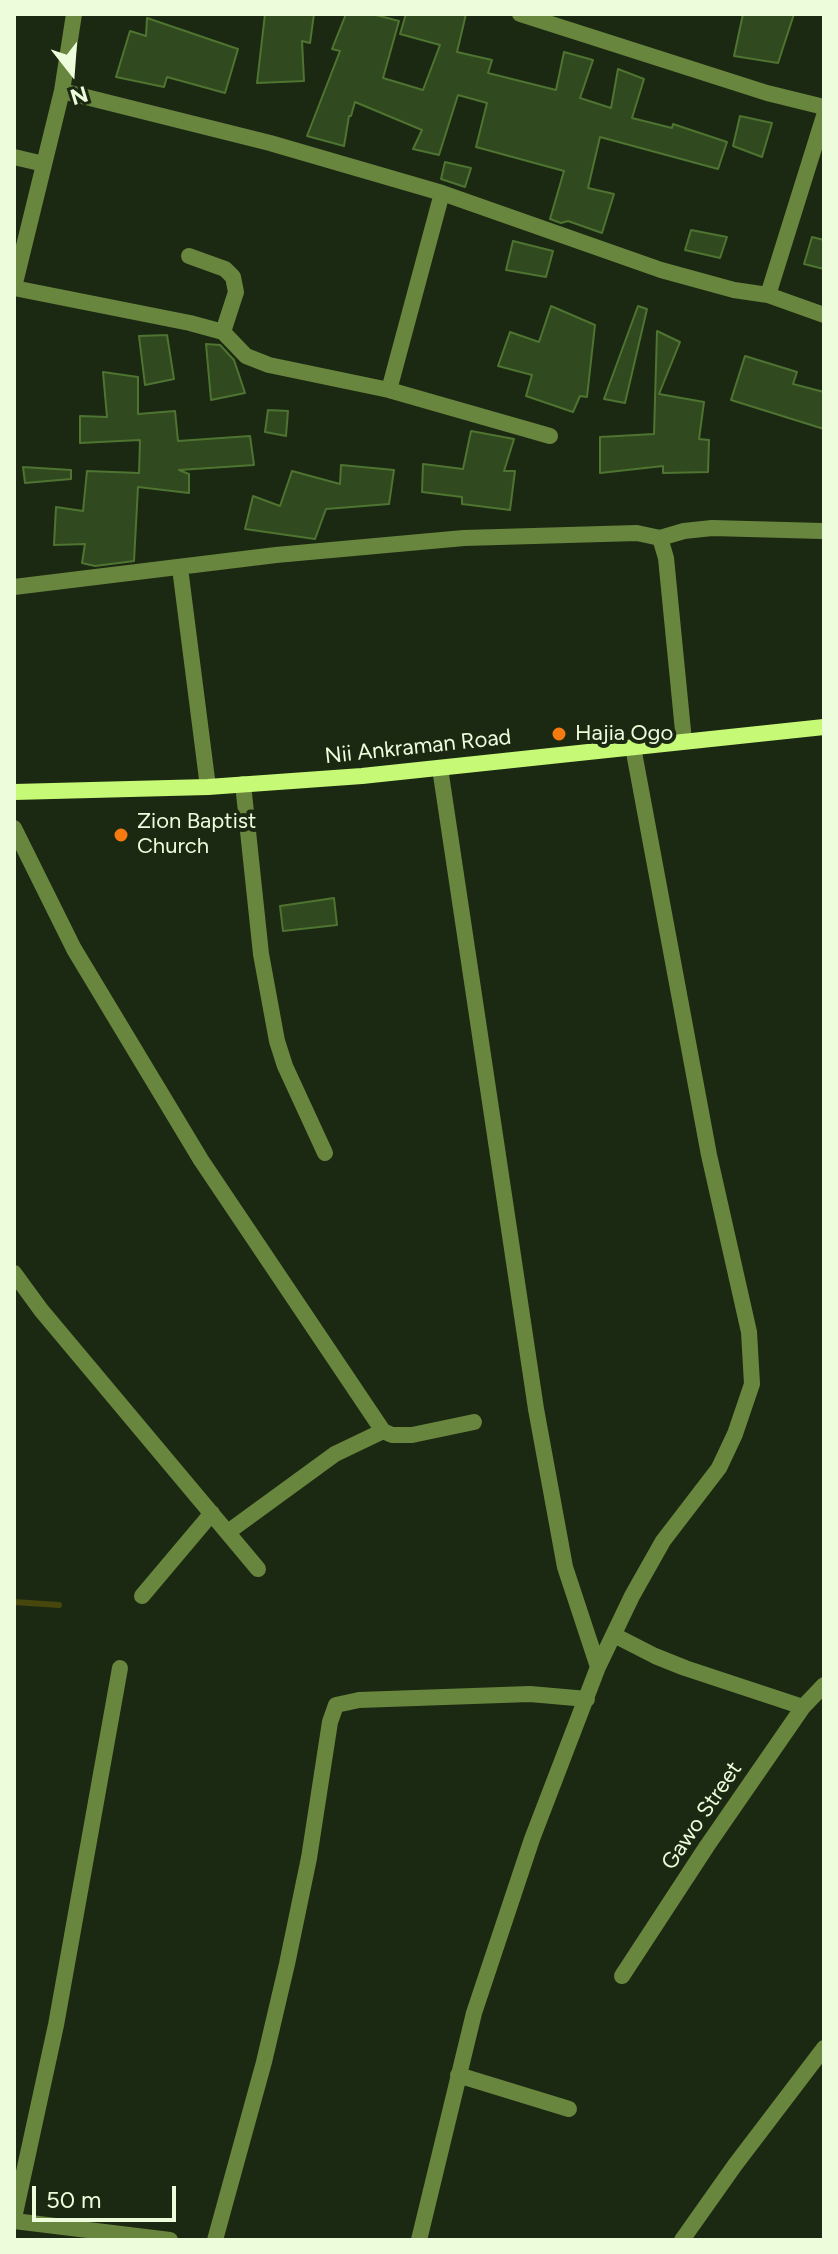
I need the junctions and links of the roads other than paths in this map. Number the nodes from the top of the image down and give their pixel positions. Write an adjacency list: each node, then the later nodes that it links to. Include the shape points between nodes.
1 (74, 14): 3 (street)
2 (520, 14): 4 (street)
3 (62, 91): 7 (street); 8 (street)
4 (824, 107)
5 (824, 116): 11 (street)
6 (14, 157): 7 (street)
7 (44, 164): 10 (street)
8 (442, 193): 11 (street, via 661,270); 14 (street)
9 (189, 256): 13 (street, via 233,277 236,292)
10 (14, 288): 13 (street)
11 (768, 295): 12 (street)
12 (824, 315)
13 (223, 332): 14 (street, via 255,361)
14 (389, 390): 15 (street)
15 (550, 436)
16 (822, 531): 17 (street, via 712,528)
17 (660, 538): 18 (street, via 637,533 464,538); 21 (street)
18 (180, 568): 19 (street); 25 (street)
19 (14, 587)
20 (824, 727): 21 (street, Nii Ankraman Road)
21 (684, 741): 22 (street, Nii Ankraman Road)
22 (633, 747): 23 (street, Nii Ankraman Road); 36 (street, via 709,1155 749,1332 752,1384 719,1468 663,1541)
23 (440, 768): 24 (street, Nii Ankraman Road); 37 (street, via 536,1409 565,1567)
24 (243, 784): 25 (street, Nii Ankraman Road); 28 (street, via 271,1018 285,1066)
25 (208, 787): 26 (street, Nii Ankraman Road)
26 (14, 792)
27 (14, 828): 31 (street, via 74,949 201,1160)
28 (325, 1153)
29 (14, 1273): 32 (street)
30 (474, 1422): 31 (street, via 412,1435)
31 (383, 1431): 33 (street, via 335,1454)
32 (212, 1513): 33 (street); 35 (street)
33 (228, 1532): 34 (street)
34 (258, 1569)
35 (142, 1596)
36 (614, 1635): 37 (street); 41 (street, via 670,1662)
37 (598, 1667): 40 (street)
38 (120, 1668): 46 (street, via 56,2025)
39 (824, 1685): 41 (street, Gawo Street)
40 (587, 1699): 44 (street, via 532,1839); 48 (street, via 530,1694 336,1705 287,1964)
41 (803, 1707): 42 (street, Gawo Street)
42 (622, 1976)
43 (824, 2048): 50 (street)
44 (458, 2075): 45 (street); 49 (street)
45 (569, 2109)
46 (14, 2219): 47 (street)
47 (170, 2240)
48 (215, 2240)
49 (419, 2240)
50 (682, 2240)

